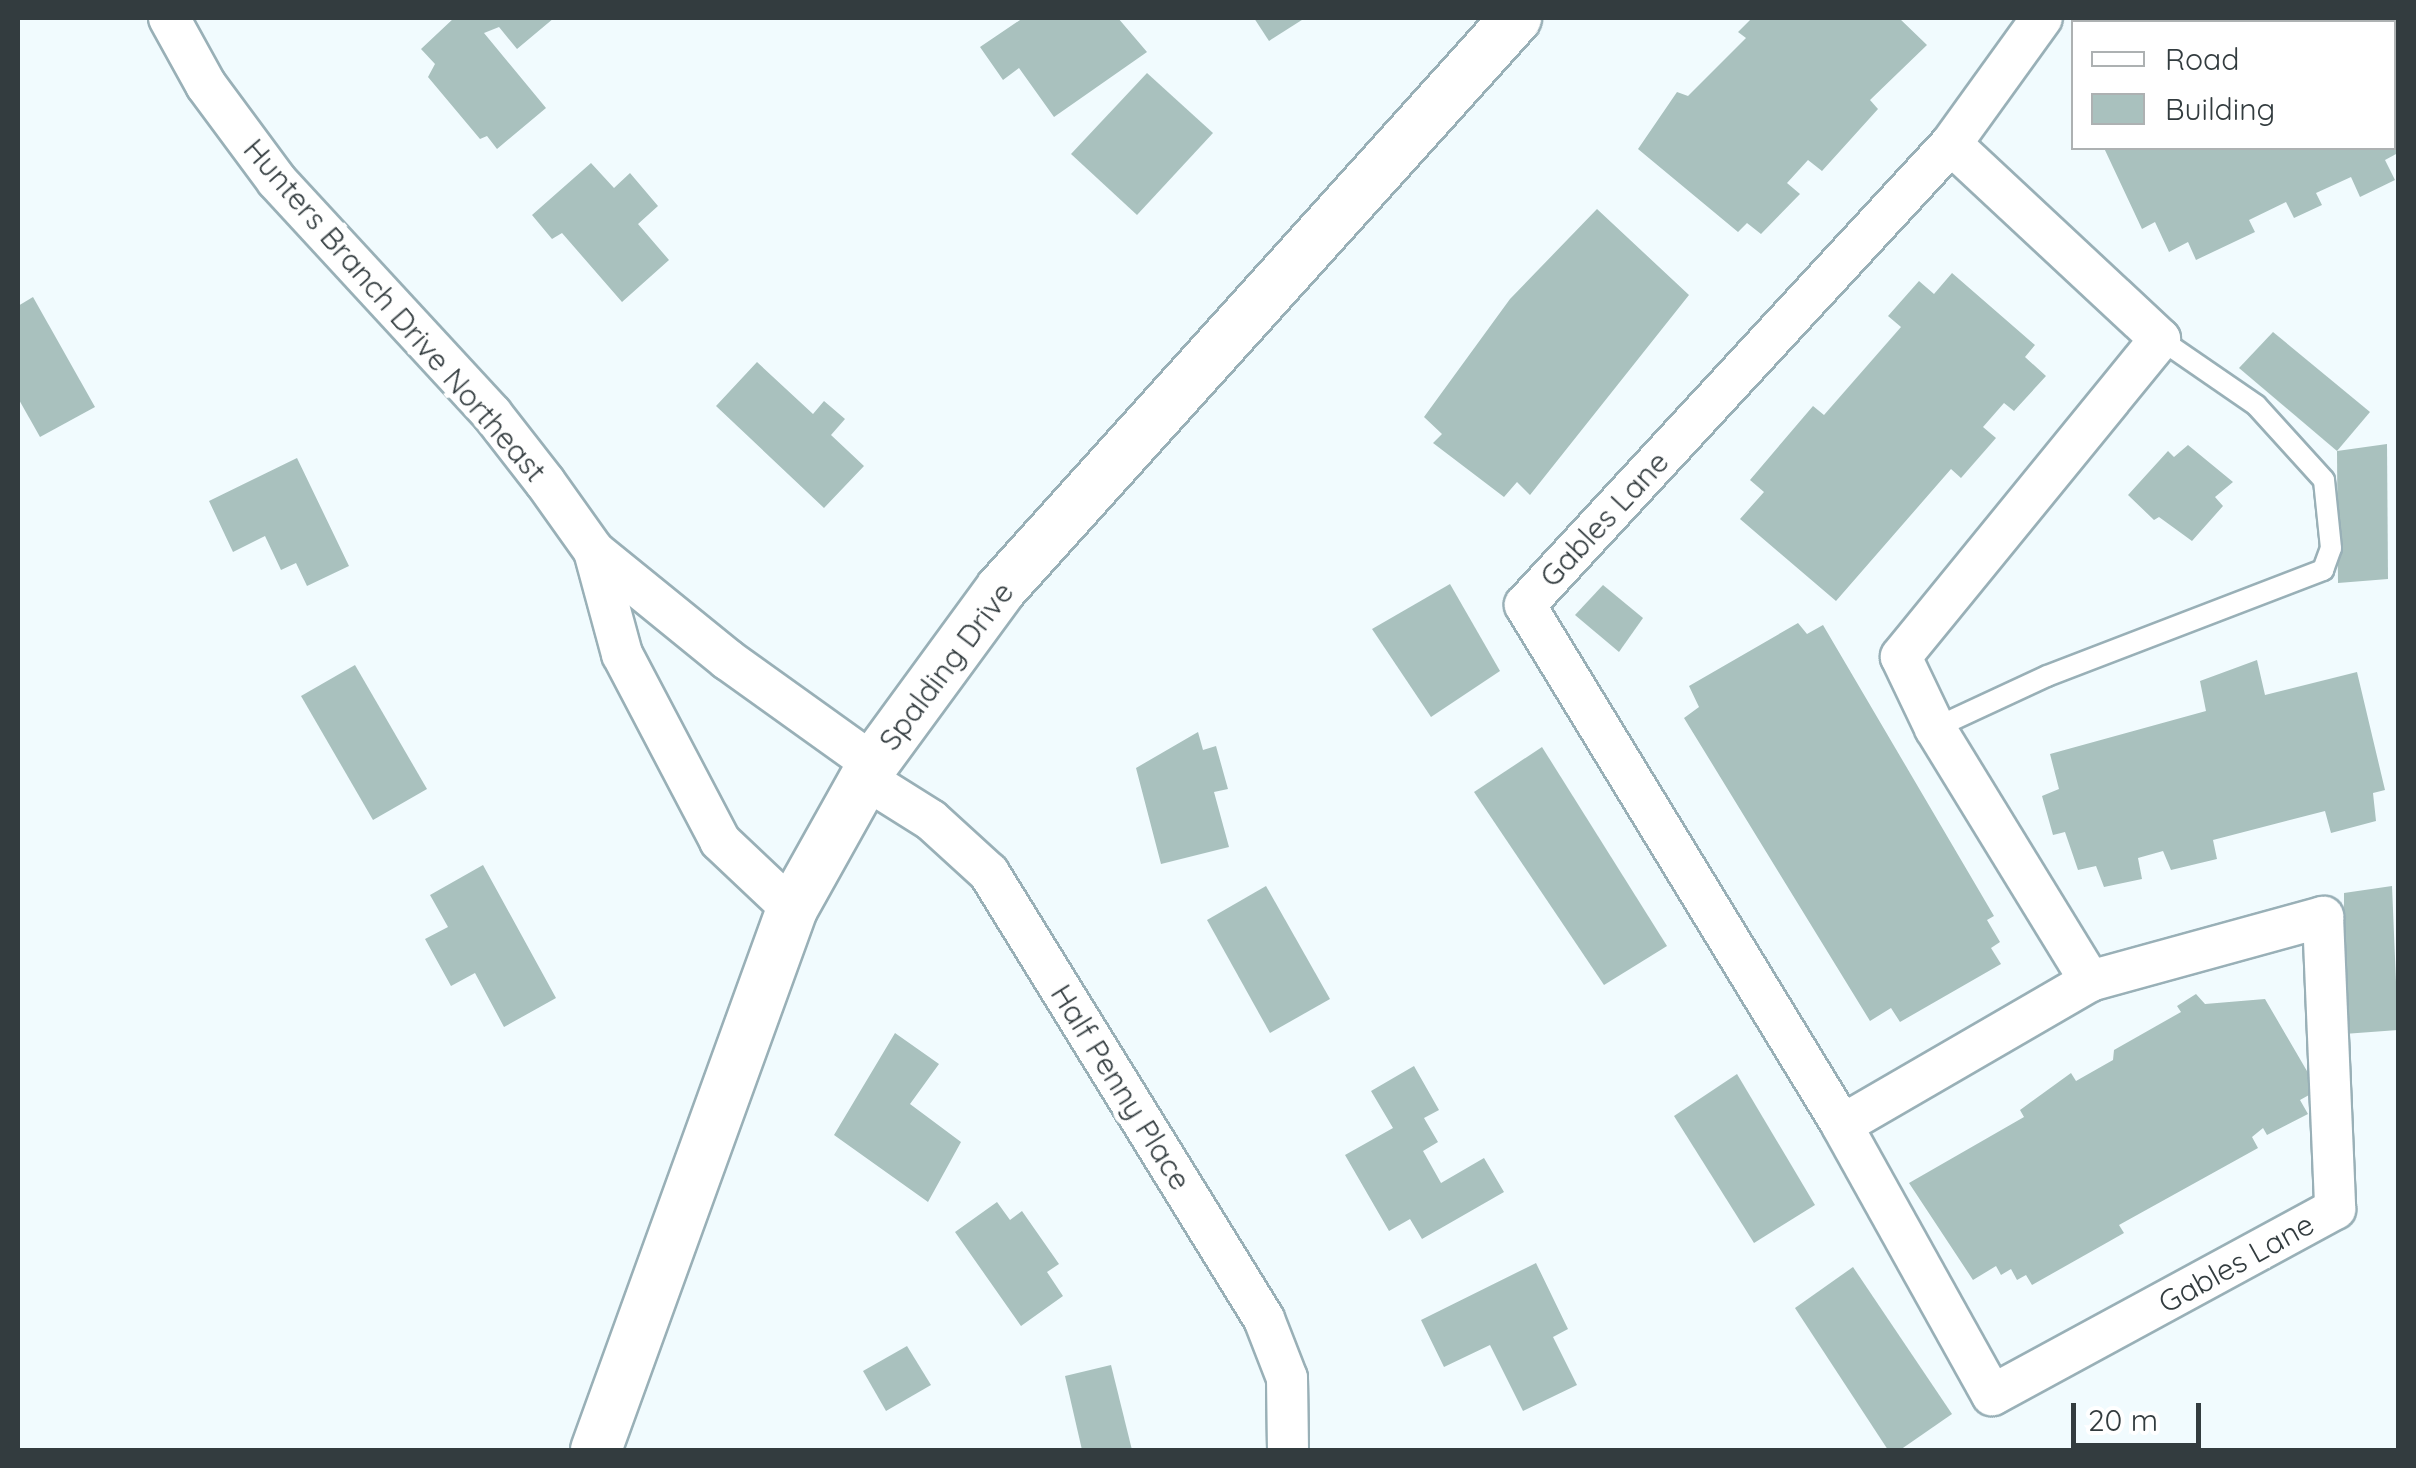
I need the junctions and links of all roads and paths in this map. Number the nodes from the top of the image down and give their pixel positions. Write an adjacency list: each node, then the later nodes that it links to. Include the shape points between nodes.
1 (169, 18): 6 (street, Hunters Branch Drive Northeast, via 206,85 277,181 492,414)
2 (1516, 18): 8 (street, Spalding Drive, via 1002,590)
3 (2042, 18): 4 (street, Gables Lane)
4 (1951, 144): 5 (street); 11 (street, Gables Lane, via 1525,605)
5 (2160, 338): 7 (street, via 1901,656); 7 (lane, via 2256,405 2324,480 2331,548 2323,570 2047,676)
6 (594, 552): 8 (street, Half Penny Place); 9 (street, Hunters Branch Drive Northeast, via 622,654 720,842)
7 (1935, 728): 10 (street)
8 (869, 771): 9 (street, Spalding Drive); 13 (street, Half Penny Place, via 989,873 1264,1318 1287,1378)
9 (792, 909): 12 (street, Spalding Drive)
10 (2090, 981): 11 (street, Gables Lane); 11 (street, Gables Lane, via 2322,917 2335,1209 1992,1395)
11 (1842, 1125)
12 (596, 1450)
13 (1288, 1450)

